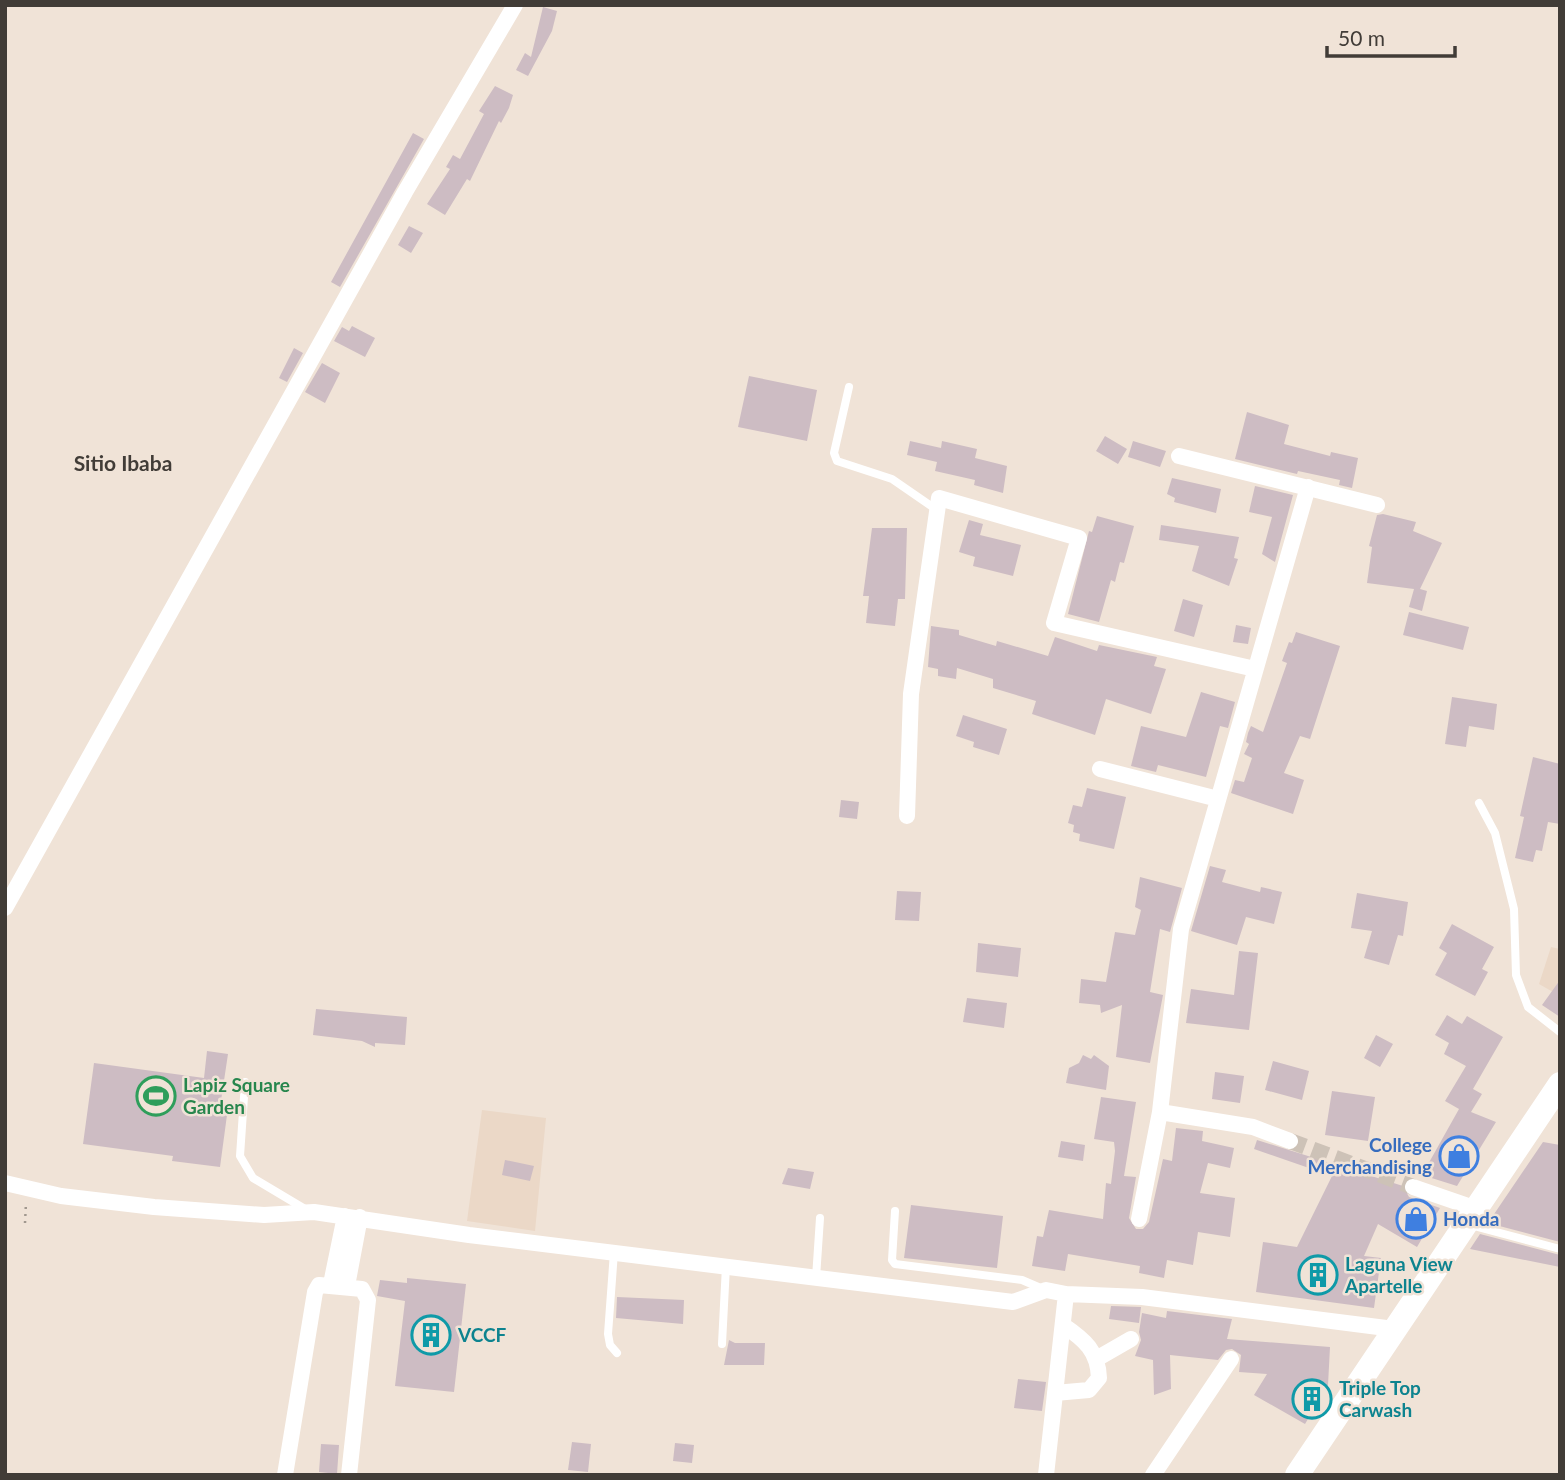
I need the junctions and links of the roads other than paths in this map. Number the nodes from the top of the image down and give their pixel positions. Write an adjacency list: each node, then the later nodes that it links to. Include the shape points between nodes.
1 (515, 5): 12 (street, via 398,205)
2 (849, 387): 6 (lane, via 834,453 837,461 892,479)
3 (1179, 456): 4 (street)
4 (1308, 488): 5 (street); 7 (street)
5 (1377, 505)
6 (937, 510): 7 (street, via 939,498 1079,538 1054,623); 11 (street, via 911,694)
7 (1255, 669): 9 (street)
8 (1100, 769): 9 (street)
9 (1218, 799): 16 (street, via 1181,929)
10 (1479, 803): 13 (lane, via 1495,833 1514,909 1516,975 1528,1007)
11 (907, 816)
12 (5, 908)
13 (1560, 1032)
14 (245, 1082): 21 (lane, via 240,1156 253,1178 296,1206)
15 (1560, 1084): 22 (main road)
16 (1160, 1112): 17 (street, via 1253,1127); 25 (street)
17 (1290, 1141)
18 (5, 1183): 21 (street, via 61,1196 154,1207 264,1215)
19 (1413, 1187): 22 (street)
20 (895, 1210): 31 (lane, via 895,1265 1022,1280)
21 (314, 1212): 23 (street)
22 (1469, 1215): 26 (lane); 34 (main road)
23 (352, 1217): 27 (street); 30 (street)
24 (820, 1218): 29 (lane)
25 (1139, 1219)
26 (1560, 1249)
27 (614, 1252): 28 (street); 37 (lane, via 607,1334)
28 (726, 1266): 29 (street); 36 (lane)
29 (816, 1278): 31 (street, via 1013,1302)
30 (339, 1285): 41 (street, via 319,1285 314,1292); 42 (street, via 362,1289 368,1300)
31 (1046, 1290): 32 (street)
32 (1066, 1294): 33 (street); 34 (street, via 1142,1297)
33 (1063, 1325): 38 (street, via 1086,1342); 40 (street)
34 (1394, 1329): 45 (main road)
35 (1131, 1339): 38 (street)
36 (722, 1344)
37 (617, 1353)
38 (1098, 1359): 40 (street, via 1099,1378 1089,1390)
39 (1231, 1359): 44 (street)
40 (1055, 1393): 43 (street)
41 (285, 1475)
42 (349, 1475)
43 (1046, 1475)
44 (1153, 1475)
45 (1297, 1475)

